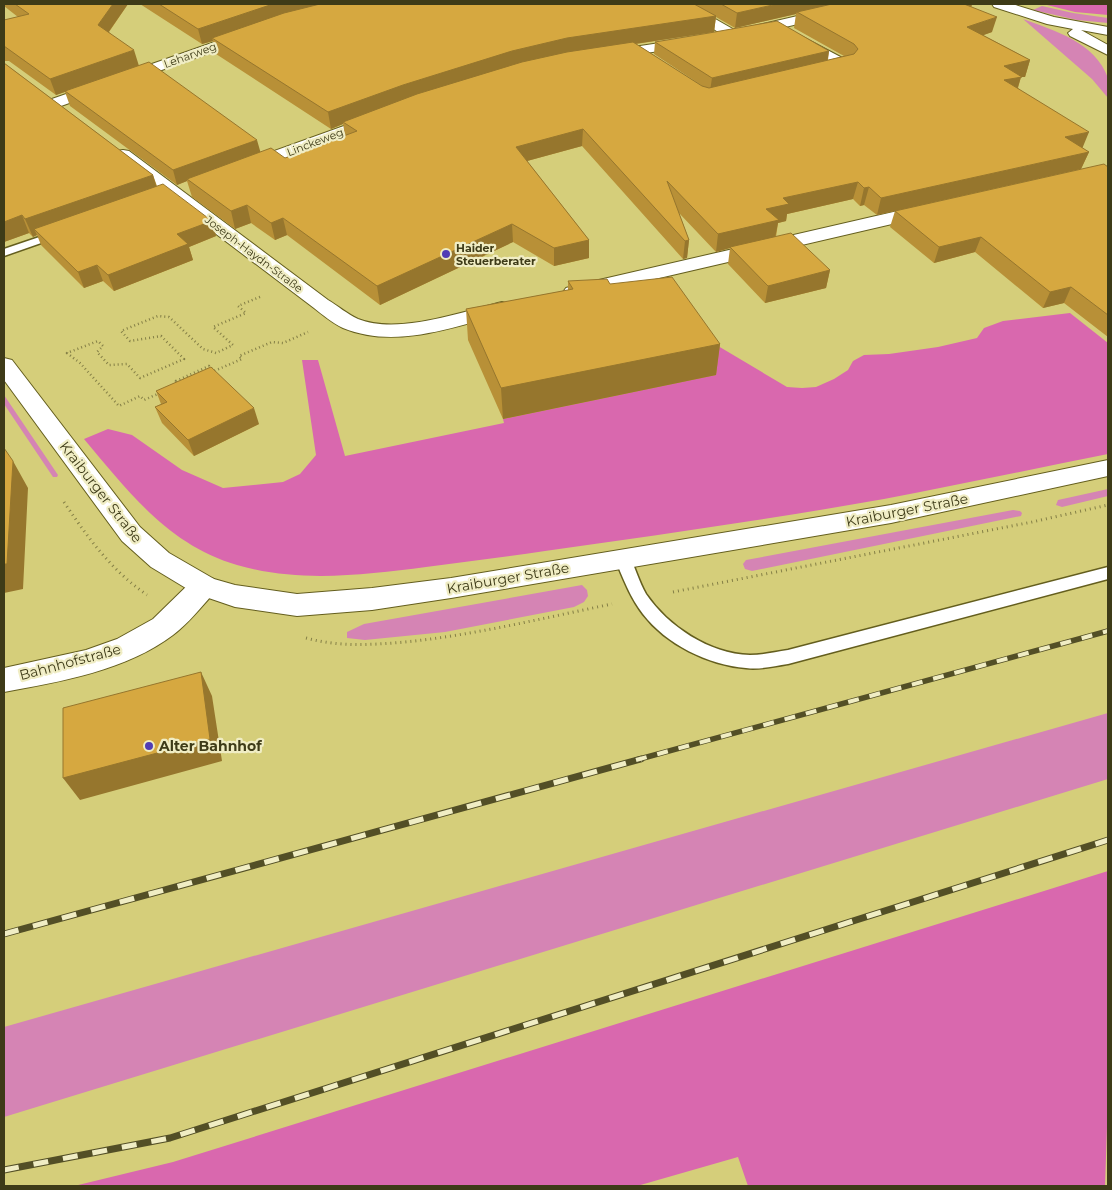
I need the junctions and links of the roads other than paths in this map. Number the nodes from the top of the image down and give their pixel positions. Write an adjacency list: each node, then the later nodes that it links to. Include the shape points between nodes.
1 (680, 4): 9 (street)
2 (865, 4): 5 (street)
3 (999, 4): 4 (street)
4 (1052, 21): 7 (street); 8 (street)
5 (777, 26): 9 (street); 15 (street, via 845,66)
6 (262, 30): 17 (street, Leharweg)
7 (1108, 31)
8 (1075, 33): 10 (street); 12 (street)
9 (733, 35): 11 (street)
10 (1108, 40)
11 (634, 50): 13 (street); 14 (street)
12 (1108, 52)
13 (596, 56)
14 (651, 61)
15 (808, 74)
16 (38, 91): 17 (street)
17 (55, 103): 19 (street)
18 (393, 113): 21 (street, Linckeweg)
19 (71, 115)
20 (110, 145): 23 (street, Joseph-Haydn-Straße)
21 (230, 174)
22 (194, 188): 23 (street)
23 (171, 194): 28 (street, Joseph-Haydn-Straße, via 321,304 346,321 364,327 396,330)
24 (942, 207): 27 (street)
25 (70, 230): 26 (lane)
26 (4, 253)
27 (555, 296)
28 (517, 304)
29 (4, 365): 33 (street, Kraiburger Straße, via 131,534 160,560)
30 (1108, 468): 31 (street, Kraiburger Straße, via 891,514)
31 (623, 559): 32 (lane, via 640,598 659,621 683,640 710,653 738,661 767,660 931,621); 33 (street, Kraiburger Straße, via 451,588 296,605 235,596)
32 (1108, 573)
33 (204, 586): 34 (street, Bahnhofstraße, via 163,626 138,642 94,658)
34 (4, 680)

